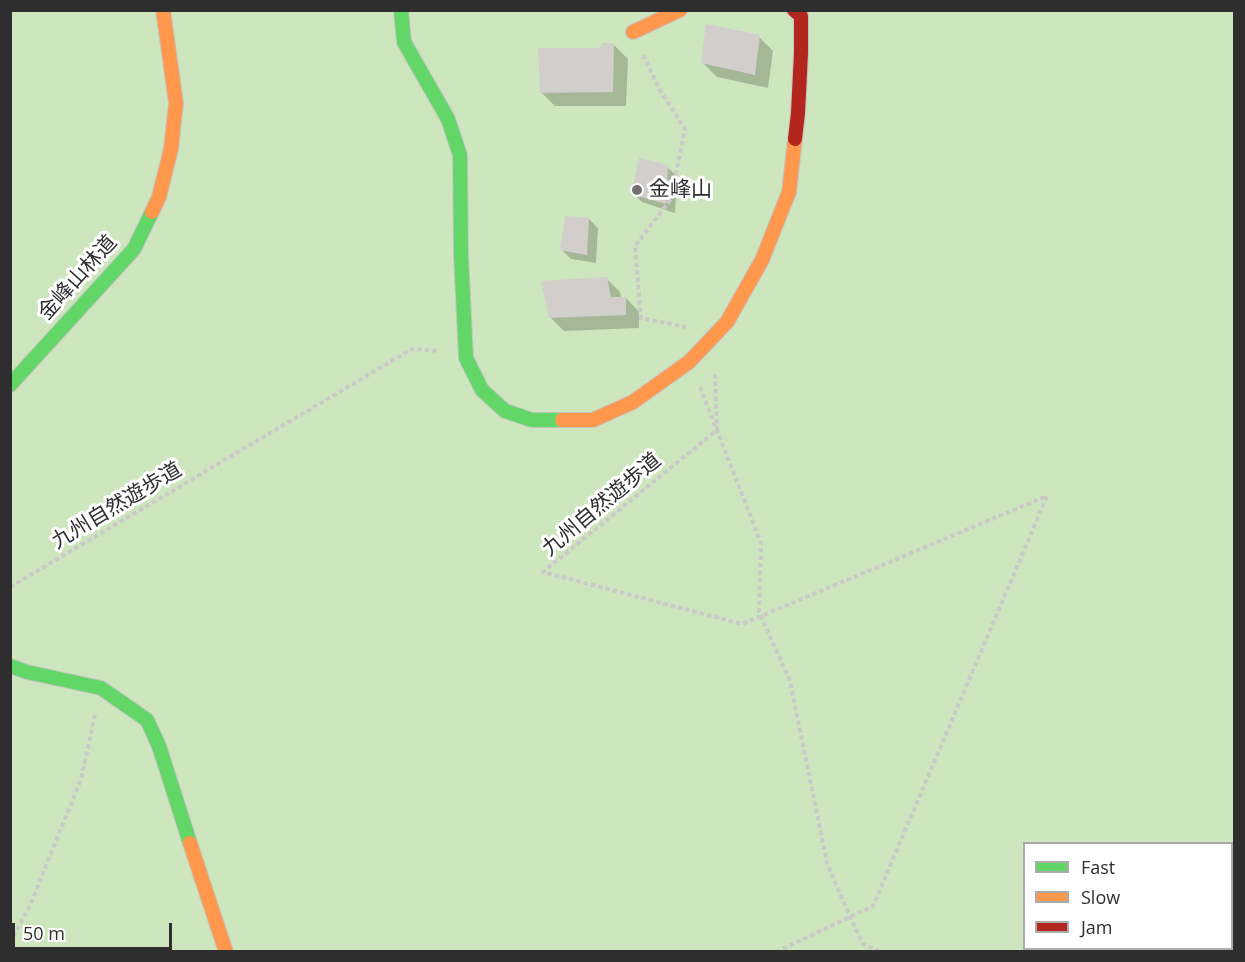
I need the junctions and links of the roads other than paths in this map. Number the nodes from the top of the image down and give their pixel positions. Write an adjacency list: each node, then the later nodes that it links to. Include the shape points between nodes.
1 (163, 10): 6 (street, 金峰山林道, via 176,103 171,149 159,197 134,249)
2 (401, 10): 4 (street, via 404,42 448,119 460,155 466,358 482,390 505,411 532,420 593,420 633,402 689,362 727,322 762,260 789,192 801,53 801,16)
3 (680, 10): 5 (street)
4 (794, 10)
5 (633, 33)
6 (10, 385)
7 (10, 666): 8 (street, via 101,688 147,720)
8 (226, 951)

